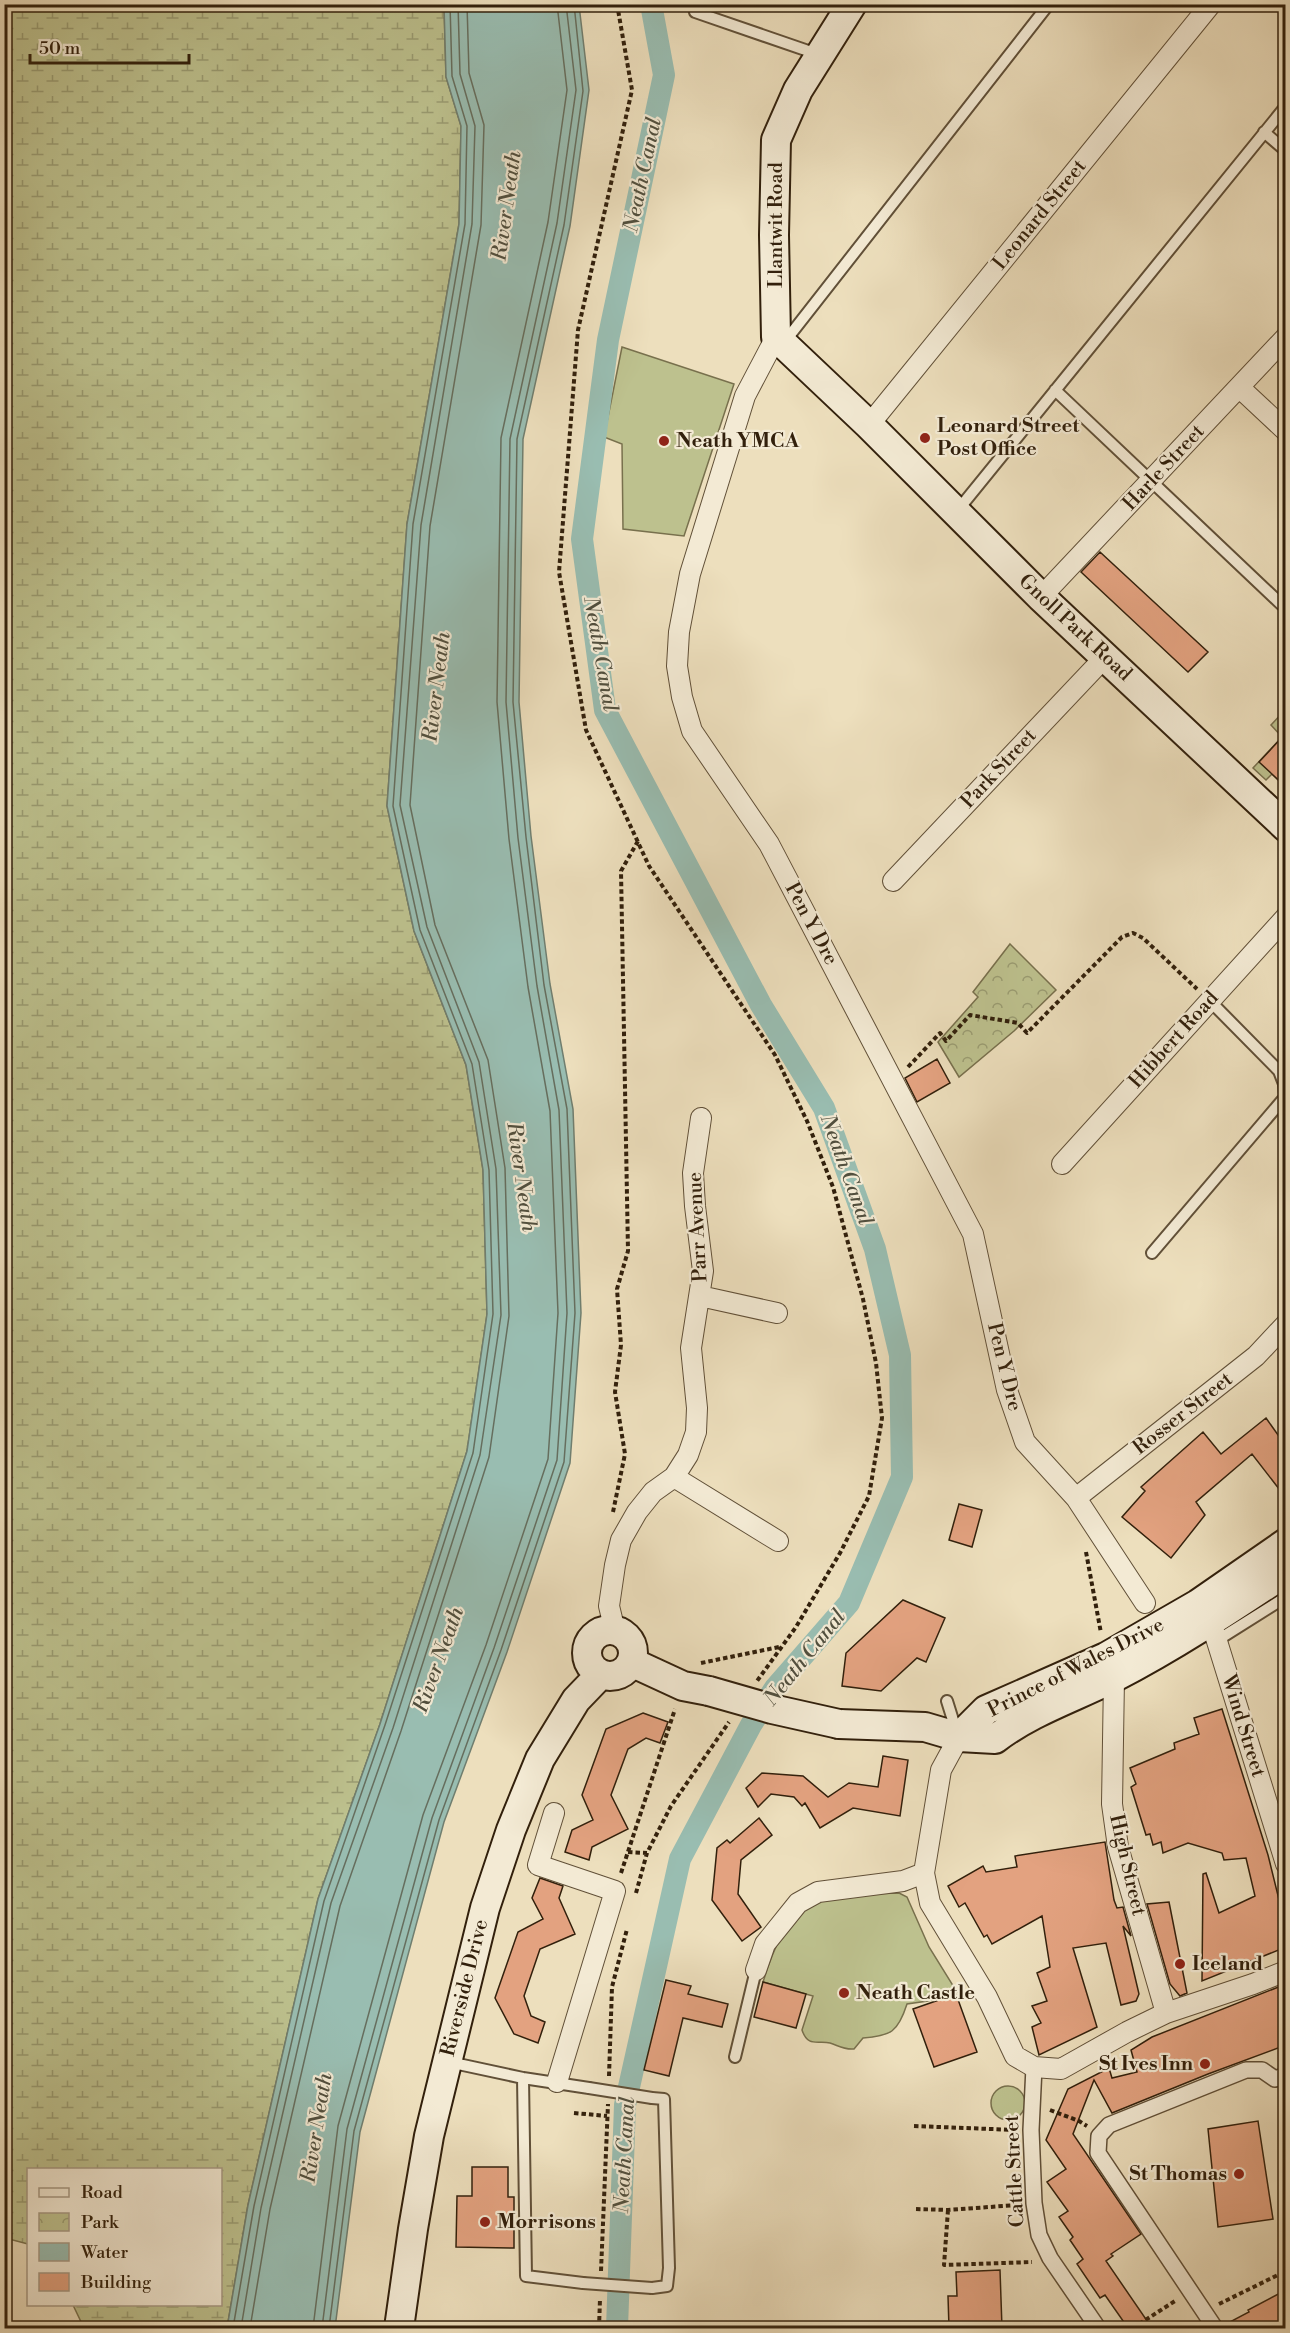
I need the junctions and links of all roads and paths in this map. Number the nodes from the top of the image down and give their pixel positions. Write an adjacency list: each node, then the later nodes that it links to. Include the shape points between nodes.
1 (693, 4): 5 (lane, via 695,12)
2 (852, 4): 5 (main road, Llantwit Road)
3 (1049, 4): 10 (lane)
4 (1211, 4): 13 (street, Leonard Street)
5 (820, 55): 10 (main road, Llantwit Road, via 798,90 776,140 774,234)
6 (1286, 106): 7 (lane)
7 (1264, 132): 8 (lane); 12 (lane)
8 (1286, 152)
9 (1286, 337): 11 (street, Harle Street)
10 (779, 341): 13 (main road); 25 (street, Pen Y Dre, via 745,396 690,574 677,666 692,730 769,844)
11 (1240, 388): 14 (street); 15 (street, Harle Street)
12 (1055, 390): 15 (lane); 16 (lane)
13 (869, 425): 16 (main road, Gnoll Park Road)
14 (1286, 431)
15 (1150, 482): 17 (street, Harle Street); 18 (lane)
16 (956, 513): 17 (main road, Gnoll Park Road)
17 (1041, 597): 19 (main road, Gnoll Park Road)
18 (1282, 605)
19 (1105, 657): 20 (main road, Gnoll Park Road); 22 (street, Park Street)
20 (1286, 826)
21 (638, 841): 34 (path, via 621,872 628,1251 617,1288 621,1345 615,1392 625,1454)
22 (893, 881)
23 (1286, 917): 24 (street, Hibbert Road)
24 (1210, 1001): 25 (path, via 1133,933 1122,937 1027,1032 1018,1023 970,1015 946,1041 940,1034); 27 (street, Hibbert Road); 28 (lane, via 1279,1071 1285,1097)
25 (894, 1083): 33 (street, Pen Y Dre, via 973,1234 1007,1390 1025,1442)
26 (701, 1118): 29 (street, Parr Avenue, via 693,1173 703,1271)
27 (1062, 1164)
28 (1152, 1253)
29 (700, 1296): 30 (street); 32 (street, Parr Avenue, via 691,1348 696,1432)
30 (777, 1313)
31 (1286, 1324): 33 (street, Rosser Street, via 1256,1356)
32 (674, 1477): 35 (street); 41 (street, Parr Avenue, via 653,1492 621,1540 609,1606)
33 (1076, 1498): 40 (street, Pen Y Dre)
34 (612, 1516)
35 (778, 1541)
36 (1084, 1543): 45 (path)
37 (1286, 1543): 45 (main road, Prince of Wales Drive)
38 (1286, 1572): 42 (main road, Prince of Wales Drive)
39 (1286, 1597): 42 (lane)
40 (1145, 1603)
41 (615, 1631): 44 (main road, via 628,1640 633,1654); 46 (main road, via 600,1632 590,1642 587,1657)
42 (1213, 1632): 45 (main road, Prince of Wales Drive); 53 (street, Wind Street)
43 (780, 1647): 47 (path, via 688,1665)
44 (631, 1662): 46 (main road, via 615,1675); 47 (main road)
45 (1110, 1667): 49 (main road, Prince of Wales Drive, via 986,1710); 58 (street, High Street, via 1112,1804 1118,1847)
46 (601, 1674): 60 (main road, Riverside Drive, via 576,1700 540,1759 511,1830 485,1908)
47 (692, 1686): 49 (main road, bridge, via 839,1724 925,1727); 51 (path)
48 (947, 1701): 49 (lane)
49 (959, 1737): 54 (street, via 940,1770)
50 (554, 1813): 55 (street, via 538,1865)
51 (628, 1852): 52 (path); 55 (path)
52 (647, 1853)
53 (1286, 1864)
54 (924, 1873): 56 (street, via 903,1881 818,1892 798,1903 765,1944); 61 (street, via 930,1903 987,1997 1015,2056)
55 (615, 1891): 64 (street)
56 (756, 1970): 59 (lane)
57 (1286, 1971): 58 (street)
58 (1166, 2013): 61 (street, via 1061,2069)
59 (735, 2058)
60 (446, 2062): 63 (lane); 78 (main road, Riverside Drive, via 421,2182)
61 (1034, 2067): 65 (street, Cattle Street)
62 (1286, 2076): 70 (street, via 1275,2079 1262,2070 1246,2070 1109,2124)
63 (523, 2078): 64 (lane); 64 (lane, bridge, via 526,2276 652,2288 667,2286 664,2100)
64 (557, 2082)
65 (1032, 2104): 69 (street, Cattle Street); 70 (path, via 1079,2121)
66 (574, 2113): 67 (path)
67 (607, 2116)
68 (914, 2126): 69 (path)
69 (1031, 2130): 74 (street, Cattle Street, via 1034,2203 1039,2235)
70 (1099, 2136): 77 (street, via 1098,2153)
71 (1020, 2205): 73 (path)
72 (916, 2209): 73 (path)
73 (948, 2210): 74 (path, via 944,2265 1035,2262)
74 (1050, 2258): 79 (street, Cattle Street)
75 (1286, 2271): 77 (path)
76 (1180, 2298): 80 (path)
77 (1204, 2312): 81 (street)
78 (399, 2328)
79 (1098, 2328)
80 (1133, 2328)
81 (1215, 2328)

